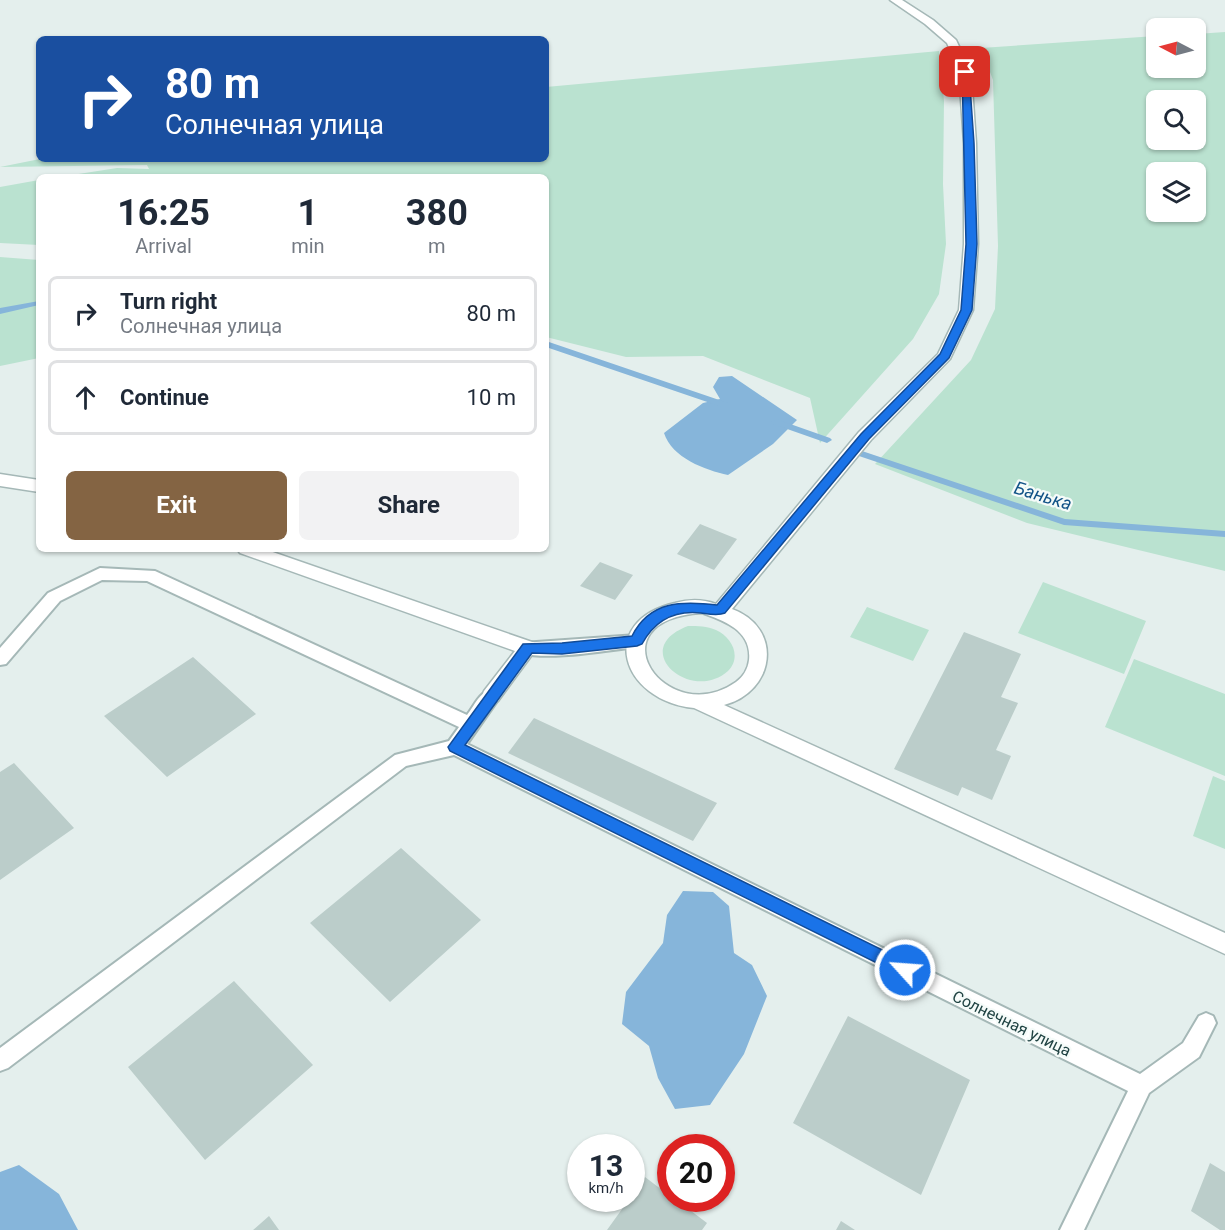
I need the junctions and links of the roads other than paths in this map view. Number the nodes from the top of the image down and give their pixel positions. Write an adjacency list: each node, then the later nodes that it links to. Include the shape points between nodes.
1 (895, 0): 5 (street, via 952,42 965,72 971,244 966,310 945,356 865,436)
2 (0, 480): 3 (street)
3 (36, 486)
4 (255, 552): 7 (street)
5 (721, 610): 6 (street, via 686,606 669,610 643,628); 10 (street, via 741,621 758,642 758,671 750,684 736,694)
6 (637, 640): 7 (lane); 10 (street, via 634,654 646,680 678,699)
7 (528, 648): 9 (street)
8 (0, 659): 11 (lane, via 54,597 100,574 149,575)
9 (491, 696): 11 (lane)
10 (699, 702): 13 (street)
11 (471, 725): 12 (lane)
12 (455, 747): 15 (lane, via 401,760); 16 (lane, Солнечная улица)
13 (1225, 944)
14 (1206, 1023): 16 (lane, via 1191,1050)
15 (0, 1061)
16 (1141, 1086): 17 (lane)
17 (1072, 1230)

